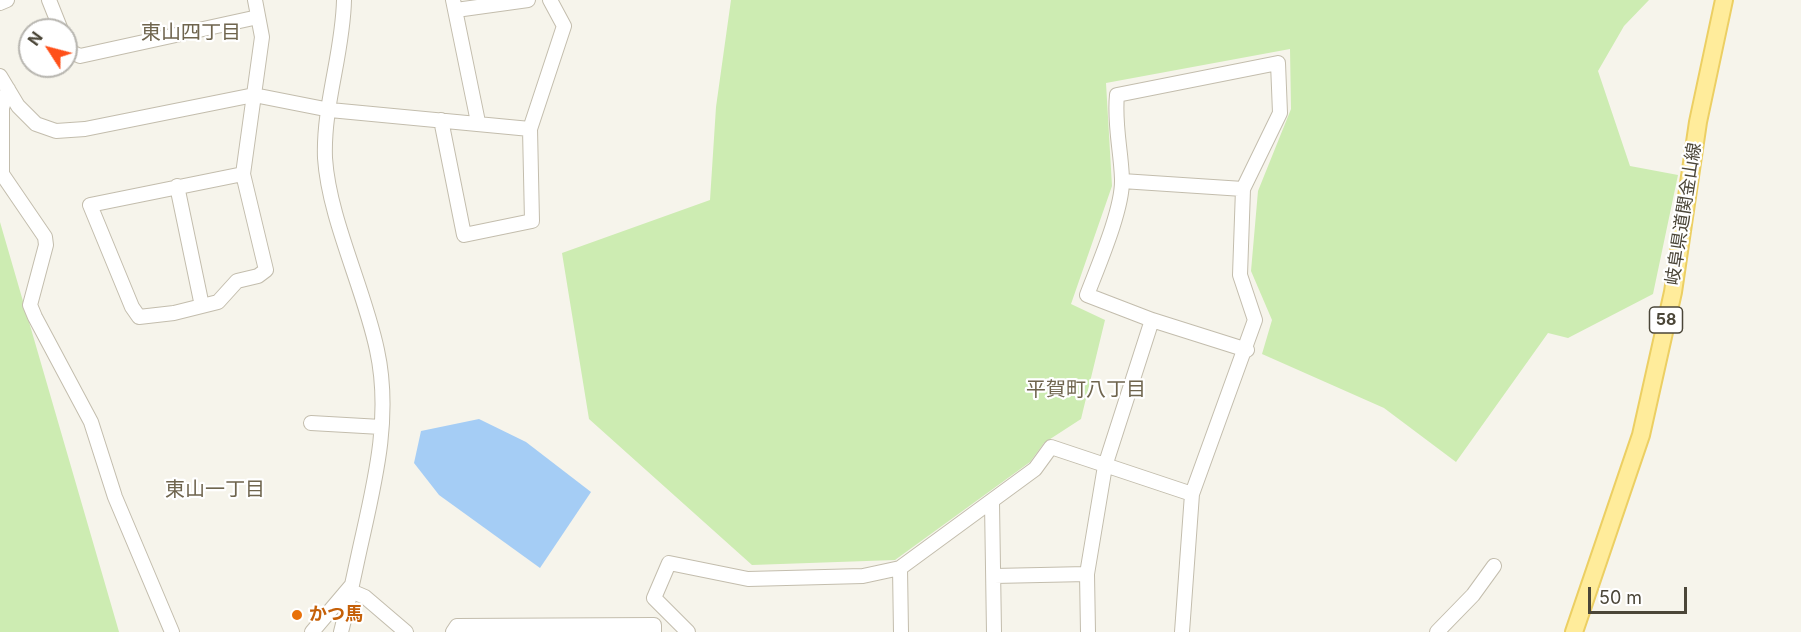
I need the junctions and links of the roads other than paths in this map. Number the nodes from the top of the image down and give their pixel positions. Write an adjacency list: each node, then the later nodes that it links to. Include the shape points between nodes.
1 (7, 0): 8 (street)
2 (49, 0): 11 (street)
3 (255, 0): 10 (street)
4 (344, 0): 16 (street, via 343,32)
5 (528, 0): 9 (street)
6 (550, 0): 19 (street, via 564,26)
7 (1724, 0): 50 (main road, 岐阜県道関金山線 / 58, via 1698,122 1673,292 1641,435)
8 (0, 3)
9 (455, 5): 18 (street)
10 (258, 17): 12 (street); 15 (street, via 262,37)
11 (56, 18)
12 (78, 55)
13 (0, 76): 14 (street)
14 (8, 89): 15 (street, via 36,124 56,131 85,129); 38 (street, via 2,108 2,174 45,237 46,245 30,305 91,422 115,497)
15 (254, 95): 16 (street); 20 (street)
16 (330, 110): 17 (street); 28 (street, via 325,156 328,187 378,353)
17 (441, 120): 18 (street); 19 (street, via 464,234 532,220)
18 (478, 122): 19 (street)
19 (530, 129)
20 (243, 174): 22 (street); 24 (street, via 266,270 237,281 218,302)
21 (1122, 181): 23 (street); 23 (street, via 1115,120 1117,95 1278,63 1280,113); 25 (street, via 1109,240 1087,295)
22 (177, 186): 24 (street); 24 (street, via 90,205 139,317)
23 (1243, 189): 26 (street, via 1240,275 1256,320)
24 (202, 306)
25 (1152, 320): 26 (street); 29 (street)
26 (1247, 350): 30 (street, via 1214,426)
27 (311, 423): 28 (street)
28 (381, 427): 36 (street, via 380,456)
29 (1106, 466): 30 (street); 31 (street, via 1051,447 1035,469); 34 (street)
30 (1192, 494): 48 (street)
31 (992, 503): 33 (street); 35 (street)
32 (1494, 566): 49 (street, via 1473,595)
33 (900, 568): 44 (street, via 863,576 748,579 669,563 654,598); 45 (street)
34 (1087, 574): 35 (street); 47 (street)
35 (994, 576): 46 (street)
36 (352, 587): 39 (street); 40 (street); 41 (street)
37 (486, 629): 42 (street, via 458,626); 43 (street, via 654,625)
38 (172, 632)
39 (312, 632)
40 (341, 632)
41 (406, 632)
42 (453, 632)
43 (654, 632)
44 (688, 632)
45 (901, 632)
46 (994, 632)
47 (1088, 632)
48 (1182, 632)
49 (1437, 632)
50 (1575, 632)

